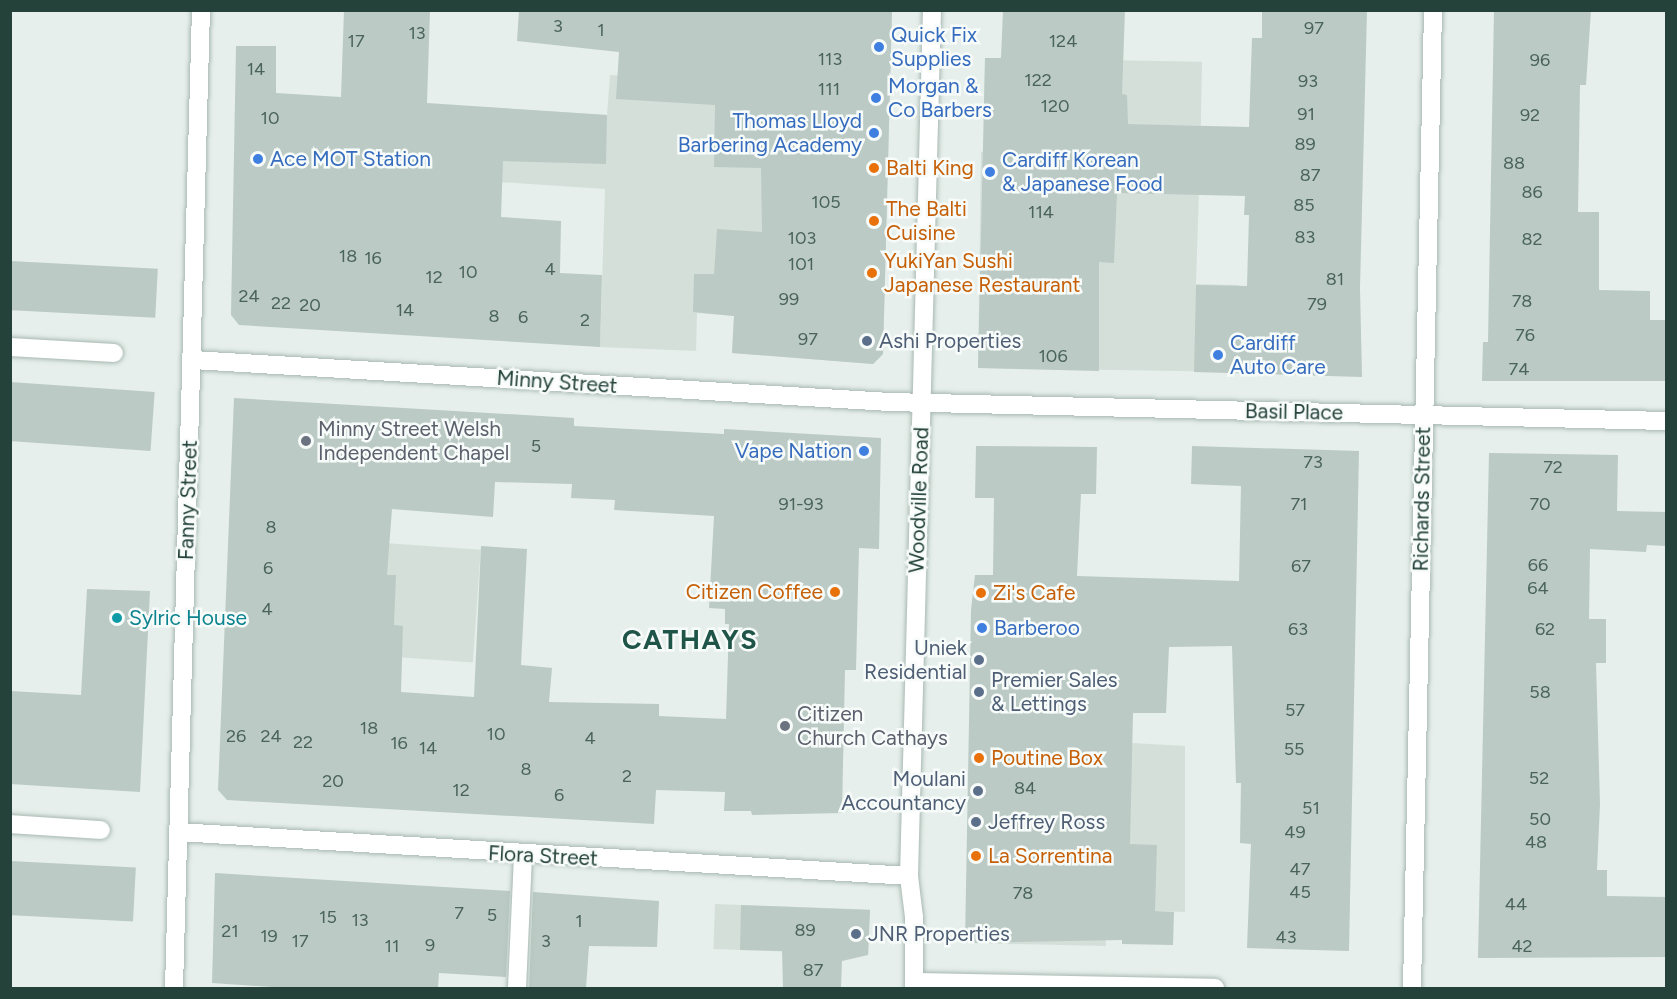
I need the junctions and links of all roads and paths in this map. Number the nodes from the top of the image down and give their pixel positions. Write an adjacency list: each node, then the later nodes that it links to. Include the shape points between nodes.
1 (201, 10): 6 (street, Fanny Street)
2 (932, 10): 7 (street, Woodville Road)
3 (1433, 10): 8 (street, Richards Street)
4 (10, 347): 5 (street)
5 (114, 353)
6 (193, 360): 7 (street, Minny Street); 12 (street, Fanny Street)
7 (922, 402): 8 (street, Basil Place); 14 (street, Woodville Road)
8 (1424, 415): 9 (street, Basil Place); 19 (street, Richards Street)
9 (1666, 421)
10 (10, 824): 11 (street)
11 (101, 830)
12 (178, 832): 13 (street, Flora Street); 16 (street, Fanny Street)
13 (523, 855): 14 (street, Flora Street); 17 (street)
14 (909, 876): 15 (street, Woodville Road, via 914,916)
15 (914, 985): 18 (street)
16 (174, 988)
17 (517, 988)
18 (1215, 988)
19 (1412, 988)

